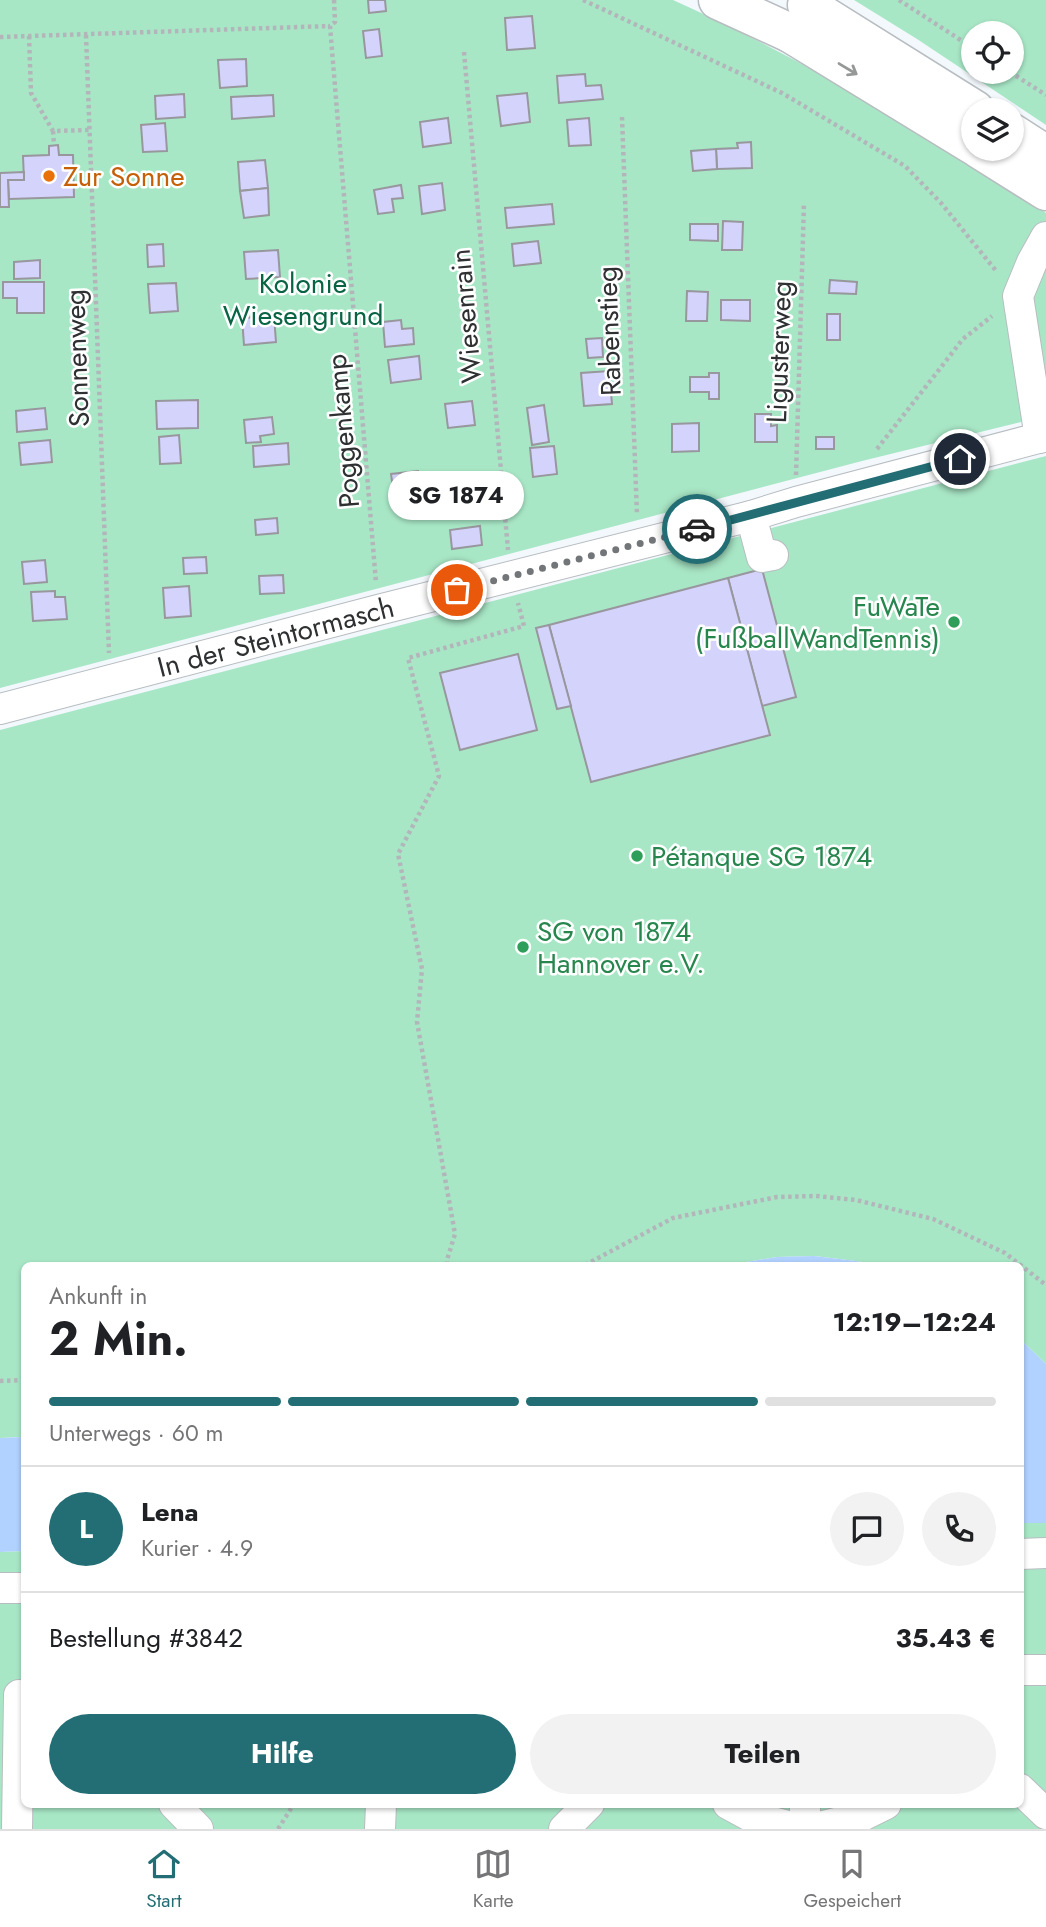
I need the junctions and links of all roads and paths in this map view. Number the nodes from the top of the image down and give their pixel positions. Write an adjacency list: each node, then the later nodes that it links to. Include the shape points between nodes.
1 (334, 0): 6 (path, Poggenkamp, via 335,22)
2 (583, 0): 22 (path, via 782,93 905,166)
3 (718, 0): 5 (main road)
4 (899, 0): 10 (path)
5 (798, 13): 14 (main road); 18 (main road, one-way to 18)
6 (330, 26): 7 (path); 30 (path, Poggenkamp)
7 (86, 34): 8 (path); 16 (path, Sonnenweg)
8 (29, 36): 9 (path); 17 (path, via 30,93)
9 (0, 37)
10 (961, 40)
11 (464, 52): 29 (path, Wiesenrain)
12 (1024, 81): 13 (path)
13 (1046, 95)
14 (961, 102)
15 (622, 117): 27 (path, Rabenstieg)
16 (89, 130): 17 (path); 31 (path, Sonnenweg)
17 (53, 131): 19 (path)
18 (961, 136)
19 (54, 145)
20 (804, 203): 25 (path, Ligusterweg)
21 (1046, 237): 22 (street)
22 (1018, 296): 23 (street); 24 (path, via 963,339 877,449)
23 (1043, 437): 24 (street, In der Steintormasch)
24 (853, 488): 25 (street, In der Steintormasch)
25 (796, 502): 26 (street, In der Steintormasch)
26 (751, 516): 27 (street, In der Steintormasch); 28 (street, via 762,557)
27 (638, 543): 29 (street, In der Steintormasch)
28 (773, 555)
29 (510, 577): 30 (street, In der Steintormasch); 33 (path, Wiesenrain, via 524,626 408,658 439,776 398,854 422,969 417,1022 454,1234)
30 (378, 610): 31 (street, In der Steintormasch)
31 (110, 680): 32 (street, In der Steintormasch)
32 (0, 709)
33 (447, 1262)
34 (591, 1262): 35 (path, via 674,1219 777,1197 816,1196 856,1200 933,1219)
35 (1016, 1262)
36 (1024, 1268): 37 (path)
37 (1046, 1285)
38 (21, 1380): 39 (path)
39 (0, 1381)
40 (1046, 1553): 41 (street)
41 (1024, 1554)
42 (21, 1587): 43 (street)
43 (0, 1588)
44 (1024, 1670): 45 (street)
45 (1046, 1670)
46 (15, 1695): 56 (street)
47 (1024, 1793): 53 (street)
48 (178, 1808): 57 (street)
49 (291, 1808): 58 (path)
50 (381, 1808): 59 (street)
51 (585, 1808): 60 (street)
52 (805, 1808): 62 (street)
53 (1046, 1814)
54 (743, 1816): 61 (street)
55 (869, 1817): 63 (street)
56 (17, 1829)
57 (198, 1829)
58 (278, 1829)
59 (380, 1829)
60 (564, 1829)
61 (799, 1829)
62 (805, 1829)
63 (811, 1829)

